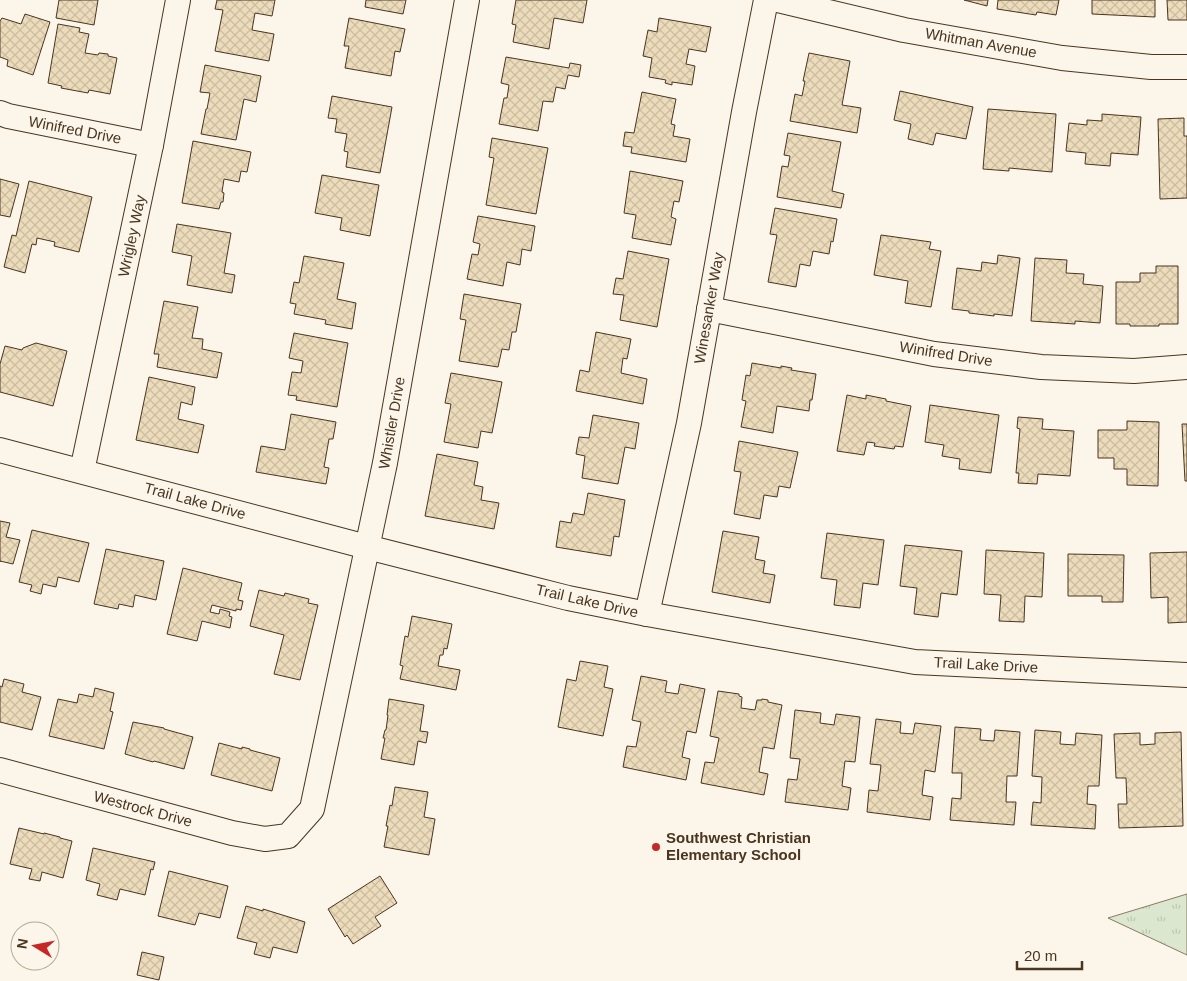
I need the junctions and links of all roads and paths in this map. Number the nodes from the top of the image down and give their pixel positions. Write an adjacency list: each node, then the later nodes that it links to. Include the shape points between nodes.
1 (178, 0): 7 (street, Wrigley Way)
2 (467, 0): 12 (street, Whistler Drive, via 385,463)
3 (766, 0): 8 (street, Winesanker Way)
4 (778, 0): 5 (street, Whitman Avenue, via 904,30 1062,58 1151,67)
5 (1187, 67)
6 (0, 113): 7 (street, Winifred Drive)
7 (151, 145): 11 (street, Wrigley Way)
8 (709, 308): 9 (street, Winifred Drive, via 943,356 1041,367 1134,371); 13 (street, Winesanker Way, via 689,423)
9 (1187, 366)
10 (0, 450): 11 (street, Trail Lake Drive)
11 (82, 471): 12 (street, Trail Lake Drive)
12 (367, 547): 13 (street, Trail Lake Drive, via 568,598); 16 (street, Whistler Drive, via 312,809)
13 (647, 614): 14 (street, Trail Lake Drive, via 915,662)
14 (1187, 675)
15 (0, 770): 16 (street, Westrock Drive, via 232,833 265,839)
16 (288, 836)

